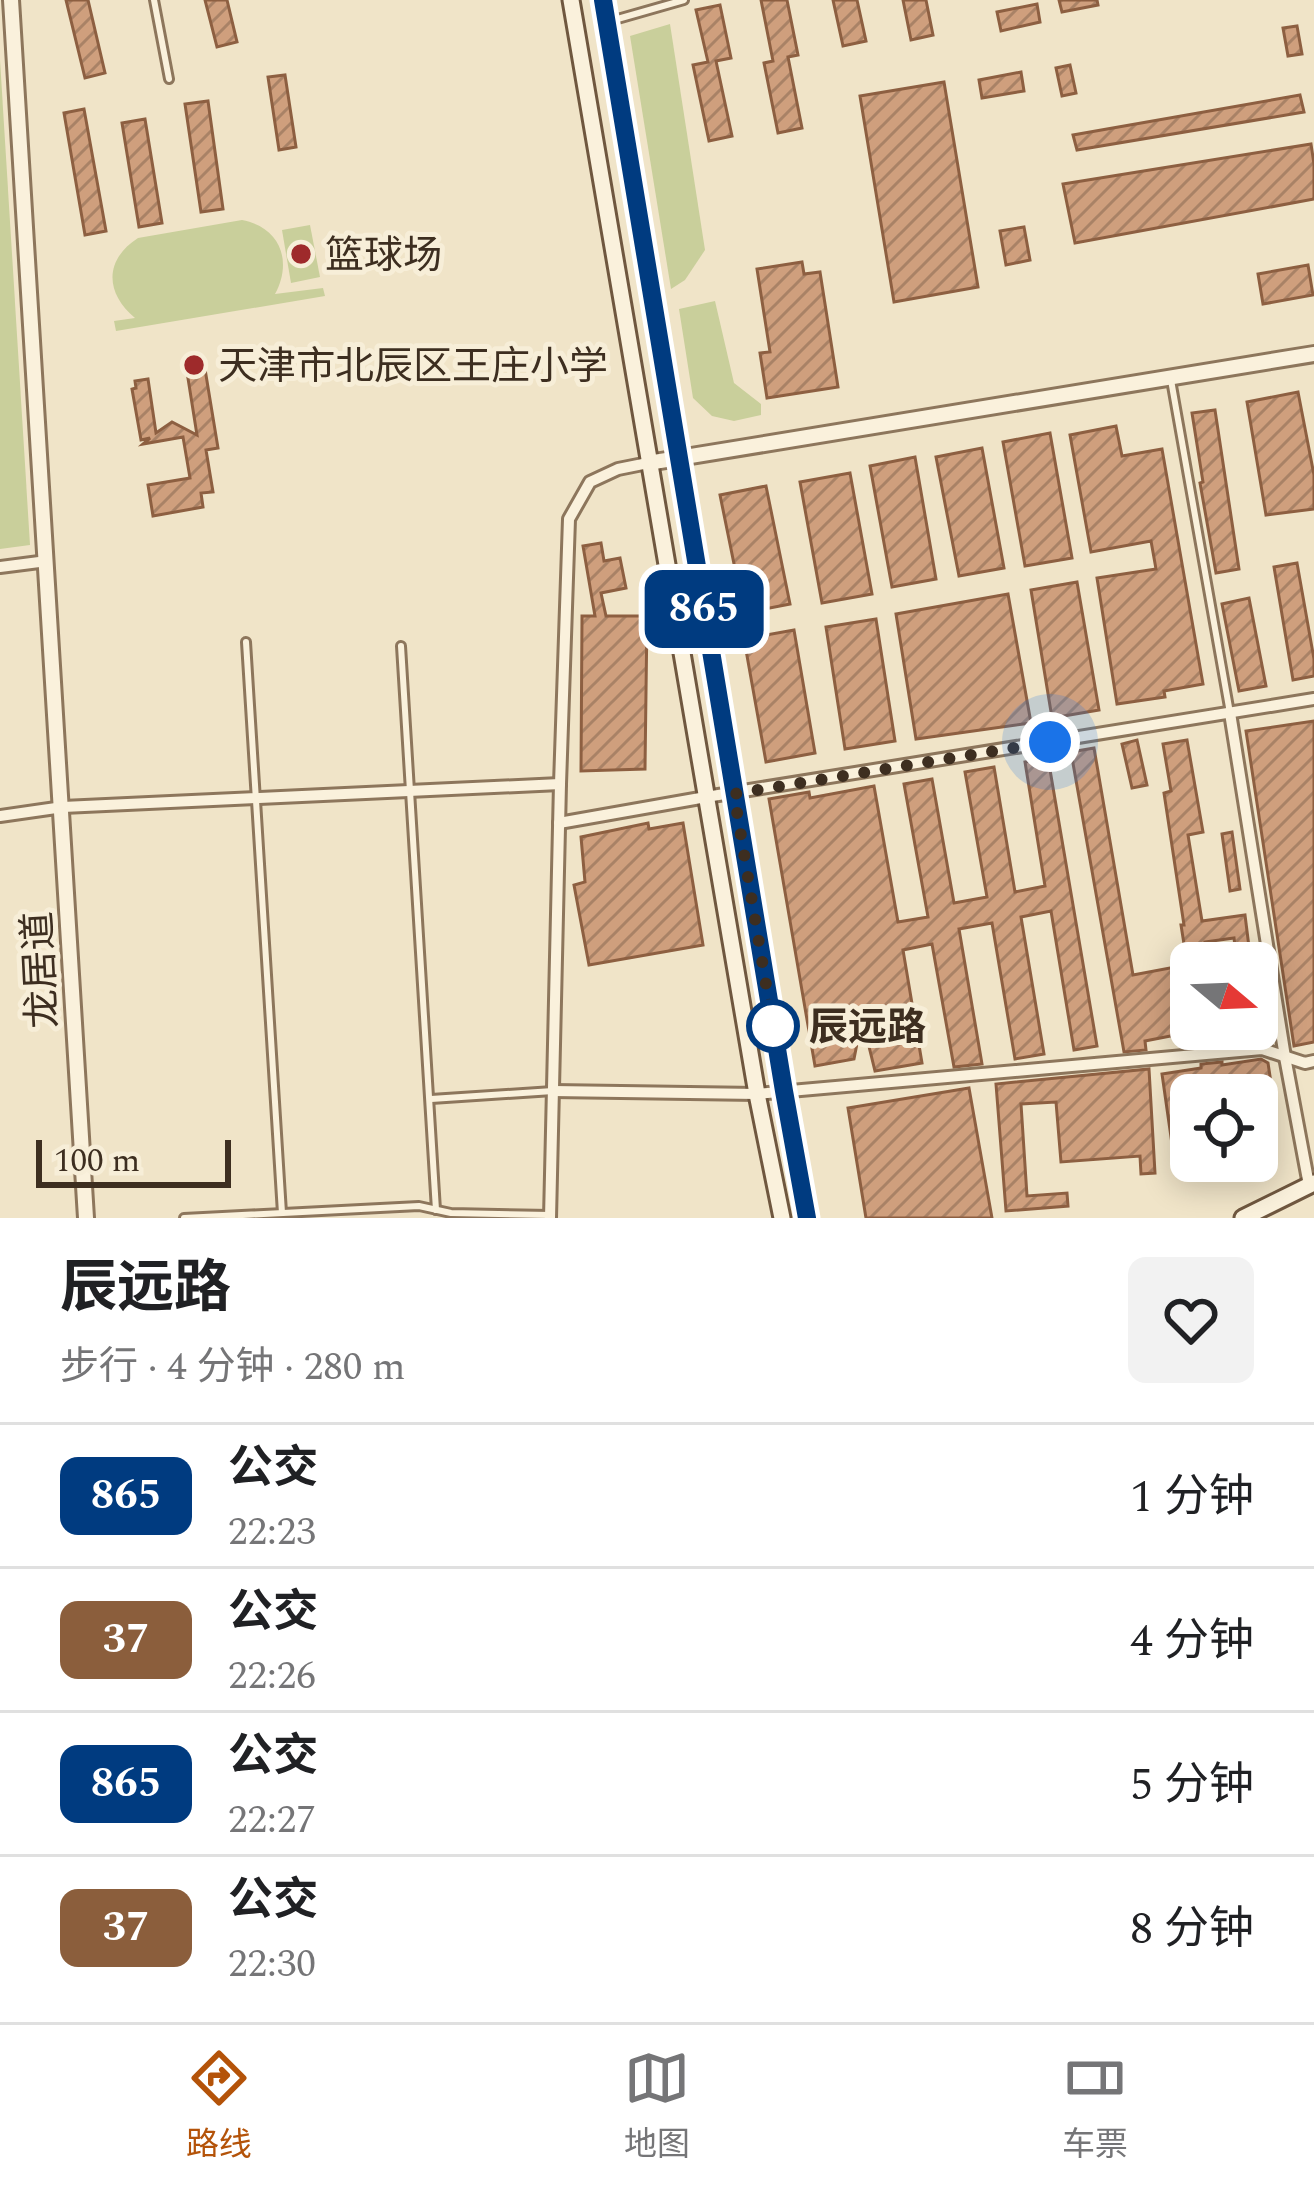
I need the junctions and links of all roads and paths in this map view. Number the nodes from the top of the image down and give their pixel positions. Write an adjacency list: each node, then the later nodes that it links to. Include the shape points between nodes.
1 (11, 0): 12 (street, 龙居道)
2 (154, 0): 7 (lane)
3 (571, 0): 11 (main road)
4 (603, 0): 6 (main road)
5 (683, 0): 6 (lane)
6 (607, 22): 10 (main road)
7 (169, 79)
8 (1314, 354): 9 (street)
9 (1171, 377): 10 (street); 17 (lane)
10 (679, 458): 11 (street); 20 (main road)
11 (648, 463): 18 (street, via 590,482 569,519); 21 (main road)
12 (47, 561): 13 (street); 23 (street, 龙居道)
13 (0, 567)
14 (245, 642): 22 (lane)
15 (401, 646): 19 (lane)
16 (1314, 700): 17 (street)
17 (1230, 713): 20 (street); 26 (street)
18 (560, 784): 19 (street); 25 (street)
19 (410, 791): 22 (street); 31 (lane)
20 (734, 794): 21 (street); 29 (main road)
21 (706, 797): 25 (street); 30 (main road)
22 (254, 798): 23 (street); 34 (lane)
23 (63, 807): 24 (street); 36 (street, 龙居道)
24 (0, 816)
25 (559, 823): 28 (street)
26 (1285, 1057): 27 (street); 29 (street, via 1262,1049); 32 (street)
27 (1314, 1061)
28 (553, 1091): 30 (street); 31 (lane); 35 (street)
29 (784, 1091): 30 (street); 39 (main road)
30 (757, 1094): 38 (main road)
31 (429, 1100): 33 (lane)
32 (1311, 1184): 40 (main road)
33 (436, 1210): 34 (lane); 35 (lane)
34 (282, 1213): 37 (lane)
35 (550, 1216)
36 (86, 1218)
37 (184, 1218)
38 (782, 1218)
39 (807, 1218)
40 (1243, 1218)

